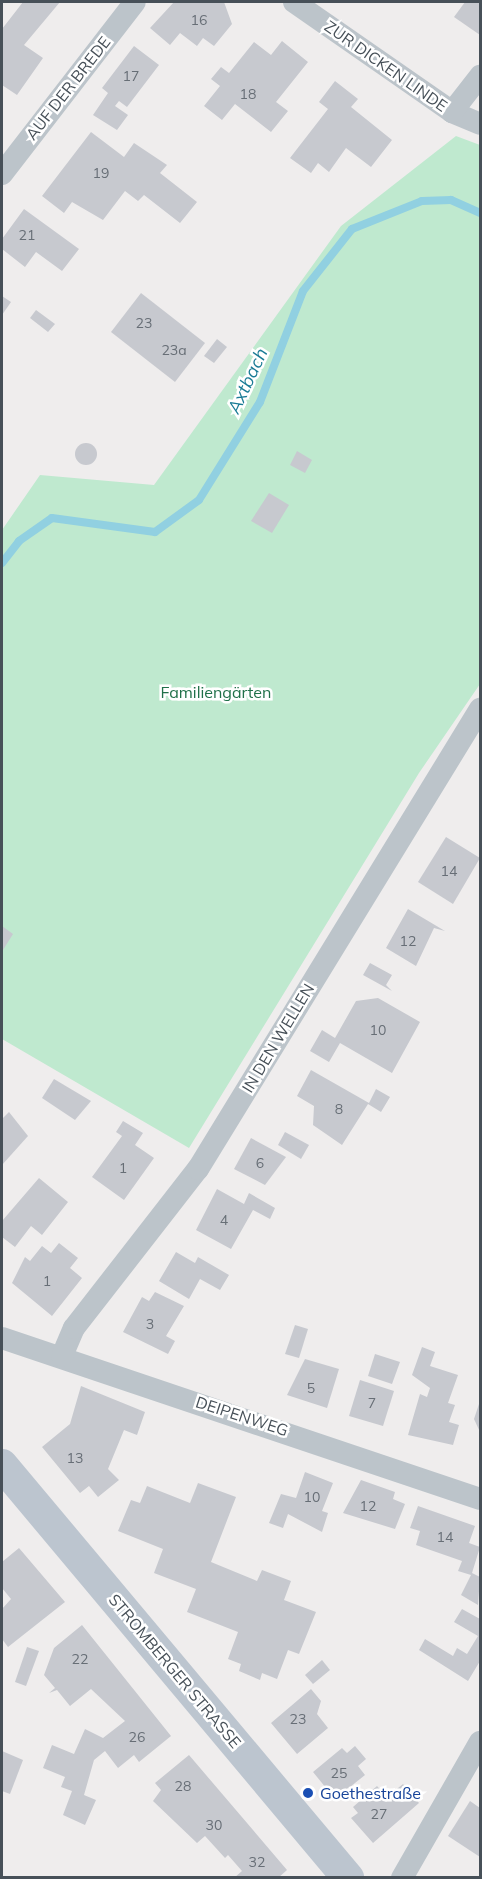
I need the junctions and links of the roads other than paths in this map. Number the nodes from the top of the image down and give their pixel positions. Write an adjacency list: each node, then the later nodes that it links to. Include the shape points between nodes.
1 (135, 2): 6 (street, AUF DER BREDE)
2 (294, 2): 4 (street, ZUR DICKEN LINDE)
3 (480, 76): 4 (street)
4 (452, 112): 5 (street, ZUR DICKEN LINDE)
5 (480, 123)
6 (2, 174)
7 (480, 709): 9 (street, IN DEN WELLEN, via 198,1170 74,1328)
8 (2, 1338): 9 (street, DEIPENWEG)
9 (62, 1356): 11 (street, DEIPENWEG)
10 (2, 1465): 13 (main road, STROMBERGER STRASSE)
11 (480, 1499)
12 (480, 1742): 14 (street)
13 (348, 1878)
14 (402, 1878)

